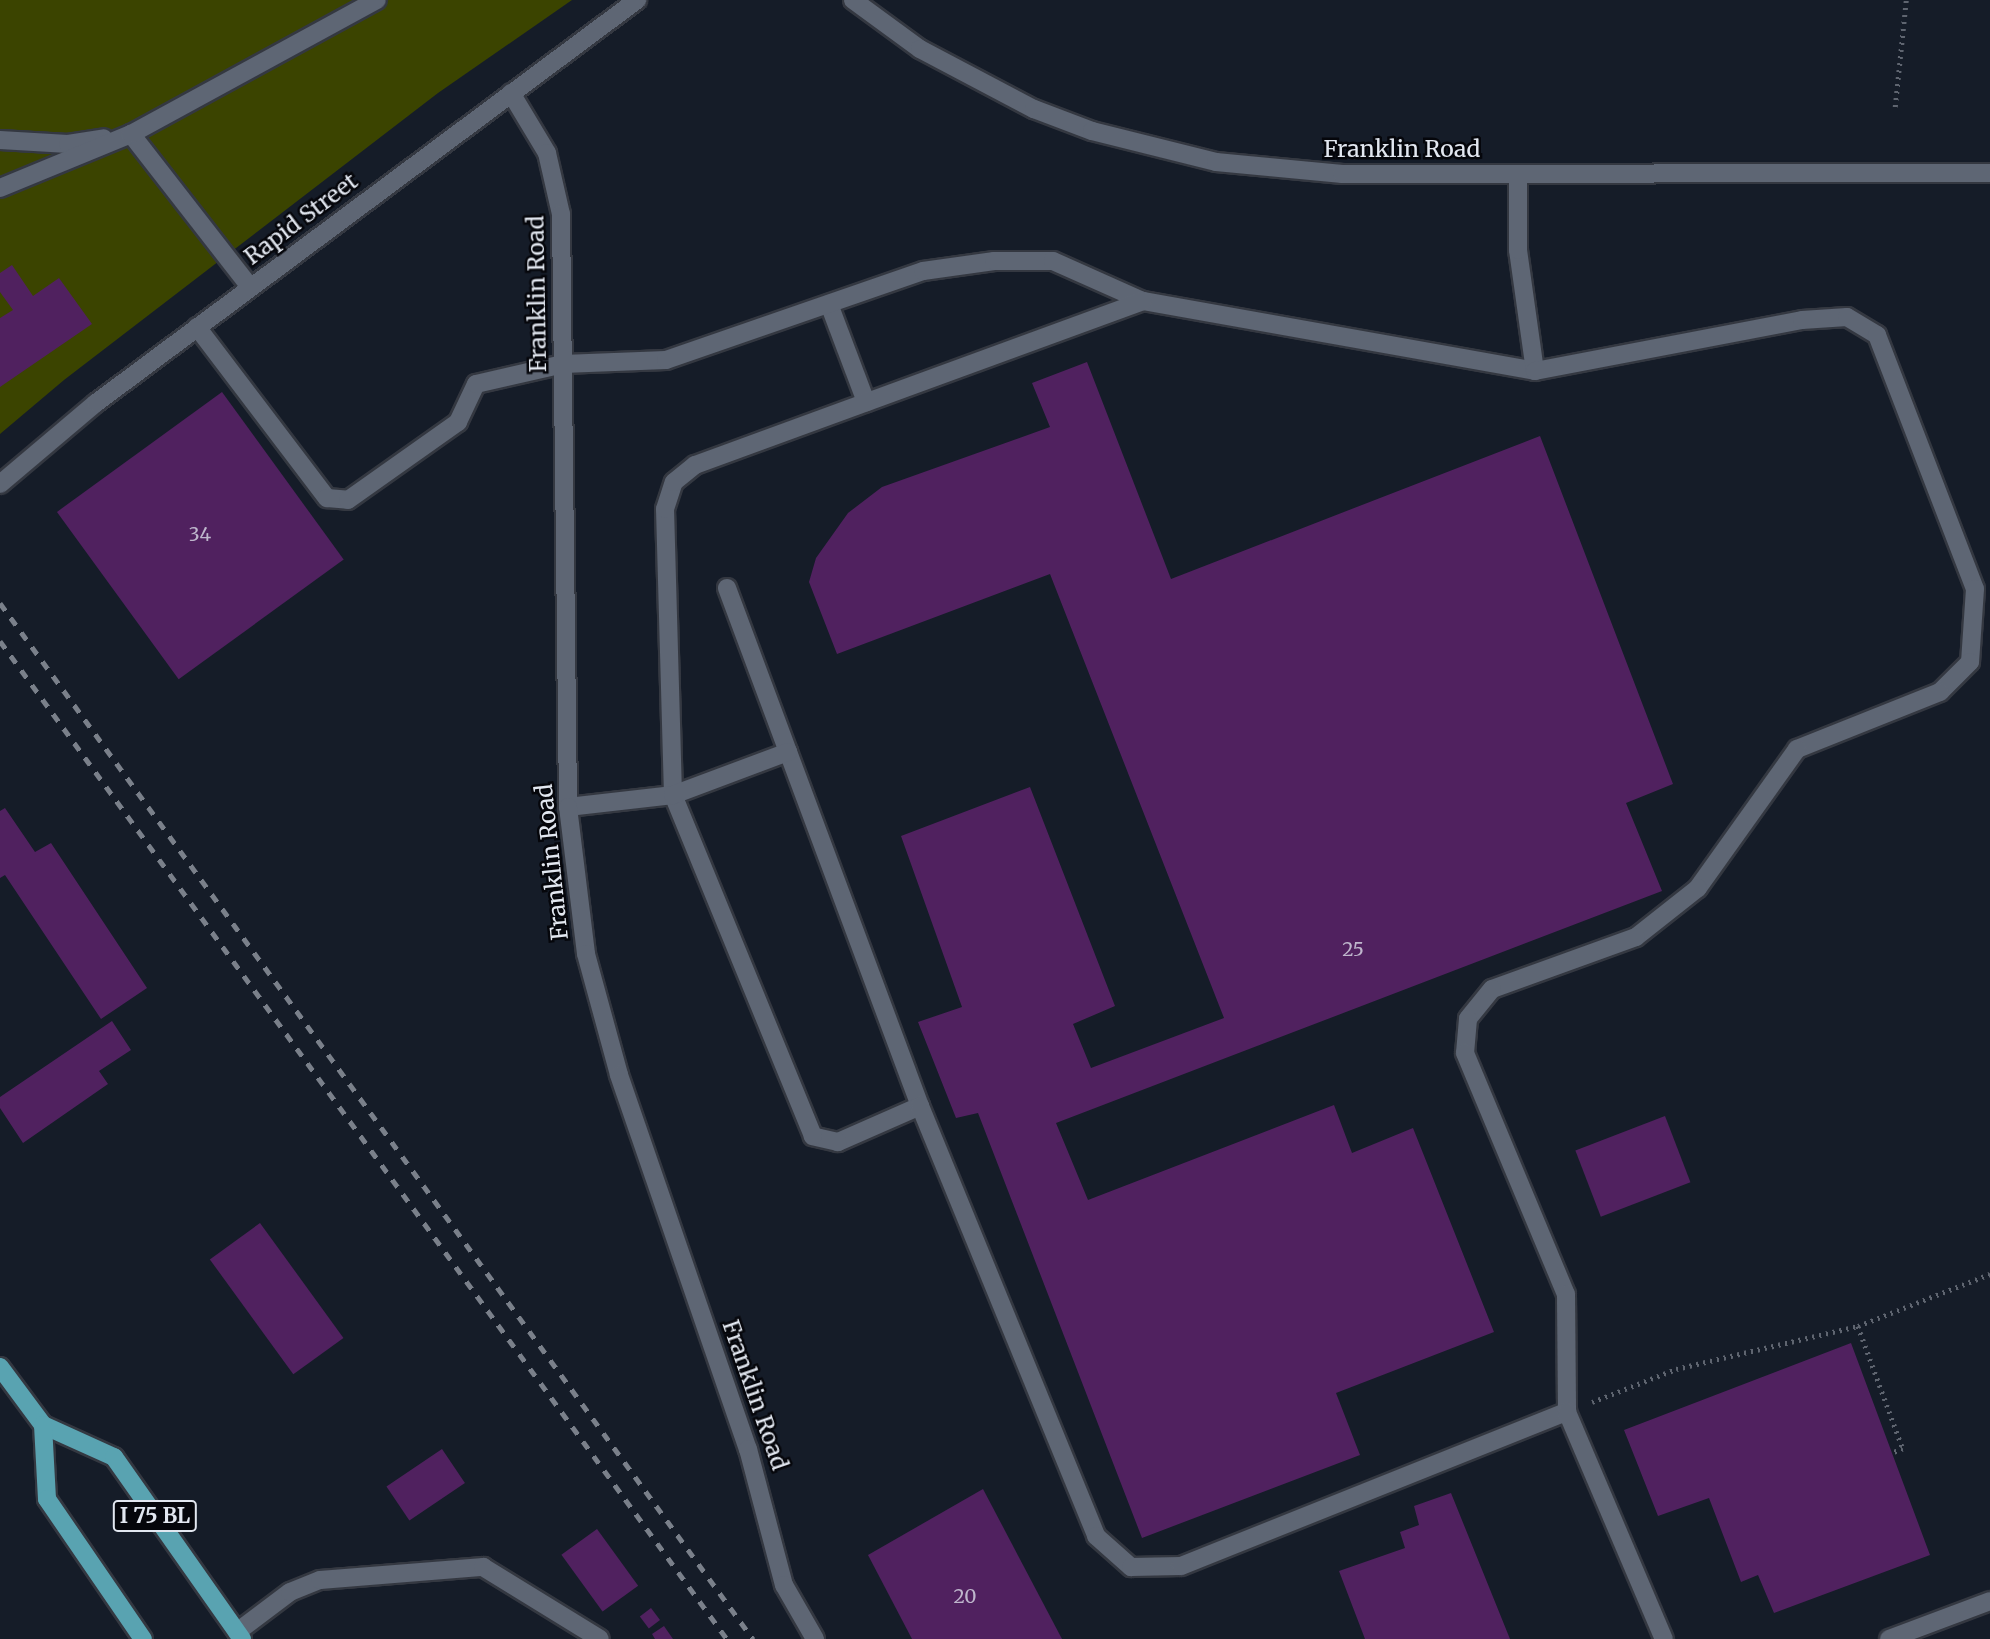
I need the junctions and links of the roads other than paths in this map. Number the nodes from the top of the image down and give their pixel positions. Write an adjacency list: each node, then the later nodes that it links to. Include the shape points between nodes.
1 (377, 0): 5 (street)
2 (637, 0): 4 (street, Rapid Street)
3 (853, 0): 8 (street, Franklin Road, via 920,49 976,81 1092,131 1154,149 1278,171)
4 (511, 93): 10 (street, Rapid Street); 14 (street, Franklin Road, via 547,153 559,191)
5 (131, 134): 6 (street, via 68,144); 9 (street); 10 (street)
6 (0, 140)
7 (1990, 173): 8 (street, Franklin Road)
8 (1518, 174): 15 (street, via 1518,250)
9 (0, 188)
10 (250, 287): 13 (street, Rapid Street)
11 (1143, 301): 12 (street, via 1053,261 994,261 923,271); 15 (street); 16 (street)
12 (829, 304): 14 (street, via 666,360); 16 (street)
13 (197, 327): 14 (street, via 327,498 348,500 458,422 476,384); 17 (street, Rapid Street, via 49,440)
14 (563, 365): 21 (street, Franklin Road)
15 (1535, 371): 24 (street, via 1802,320 1847,317 1877,335 1975,589 1970,662 1940,692 1797,749 1698,888 1636,937 1492,989 1468,1019 1465,1053 1566,1294)
16 (866, 402): 20 (street, via 695,465 674,482 665,509)
17 (0, 484)
18 (727, 588): 19 (street)
19 (788, 752): 20 (street); 22 (street)
20 (673, 795): 21 (street); 22 (street, via 814,1136 838,1142)
21 (568, 807): 30 (street, Franklin Road, via 577,905 601,1015 748,1449 792,1605)
22 (920, 1106): 24 (street, via 1096,1536 1132,1567 1181,1566)
23 (0, 1367): 25 (main road, I 75 BL)
24 (1567, 1412): 31 (street)
25 (43, 1424): 27 (main road, I 75 BL, via 114,1457); 28 (main road, I 75 BL, via 47,1499)
26 (1990, 1601): 32 (street)
27 (240, 1636): 29 (street, via 290,1592 320,1580 483,1567)
28 (143, 1639)
29 (600, 1639)
30 (815, 1639)
31 (1664, 1639)
32 (1889, 1639)

